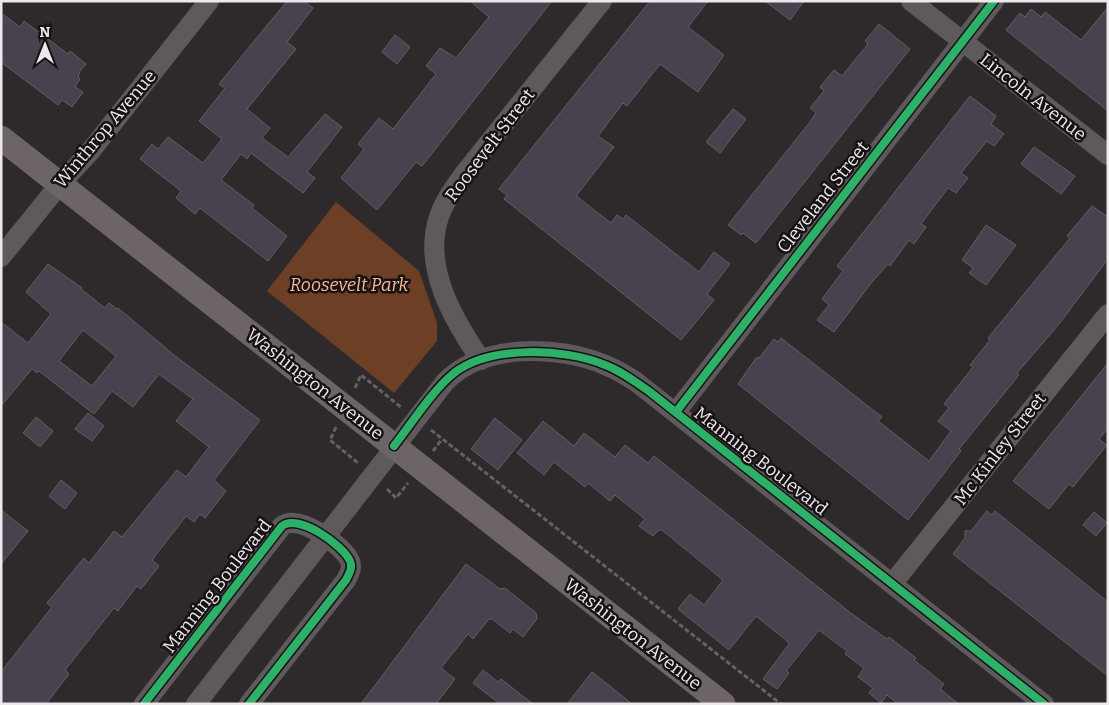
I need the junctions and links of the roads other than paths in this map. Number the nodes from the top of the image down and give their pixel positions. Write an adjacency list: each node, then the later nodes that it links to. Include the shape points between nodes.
1 (209, 1): 8 (street, Winthrop Avenue, via 89,153)
2 (602, 1): 11 (street, Roosevelt Street, via 464,174 439,216 434,252 440,281 466,337)
3 (911, 1): 5 (street, Lincoln Avenue)
4 (994, 1): 5 (street, Cleveland Street)
5 (962, 41): 7 (street, Lincoln Avenue); 12 (street, Cleveland Street)
6 (1, 138): 8 (main road, Washington Avenue)
7 (1108, 155)
8 (60, 184): 9 (street, Winthrop Avenue); 13 (main road, Washington Avenue)
9 (1, 257)
10 (1108, 314): 15 (street, Mc Kinley Street)
11 (481, 360): 12 (street, Manning Boulevard, via 530,352 581,357 621,373); 13 (street, Manning Boulevard, via 453,374)
12 (676, 412): 15 (street, Manning Boulevard)
13 (394, 446): 14 (street, Manning Boulevard); 19 (main road, Washington Avenue)
14 (325, 537): 16 (street, Manning Boulevard, via 300,523 289,522 282,526); 17 (street, Manning Boulevard); 18 (street, Manning Boulevard, via 348,558 351,566 349,575)
15 (892, 584): 20 (street, Manning Boulevard)
16 (144, 704)
17 (196, 704)
18 (249, 704)
19 (723, 704)
20 (1044, 704)

